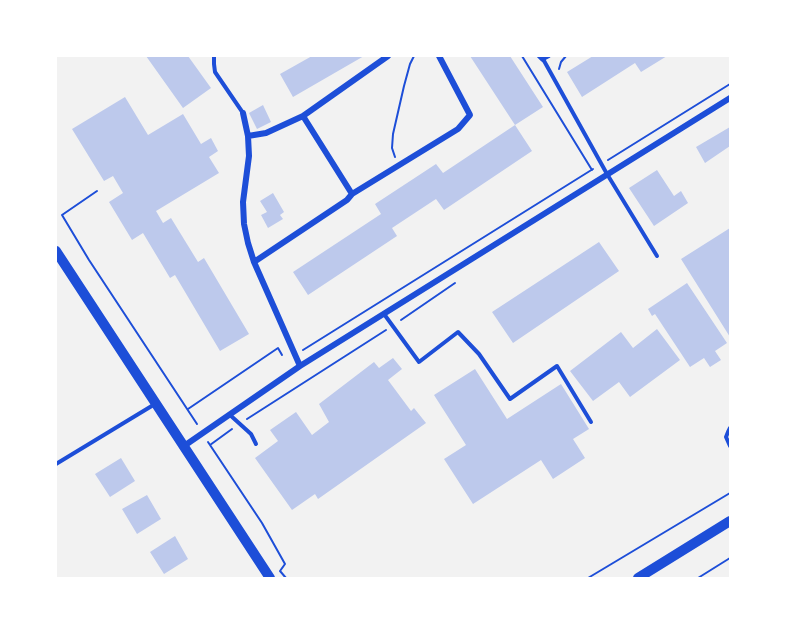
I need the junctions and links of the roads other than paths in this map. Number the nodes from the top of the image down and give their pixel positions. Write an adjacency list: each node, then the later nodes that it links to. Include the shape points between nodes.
1 (214, 56): 6 (lane, via 215,72)
2 (388, 56): 7 (street)
3 (439, 56): 10 (street, via 470,115 458,129)
4 (544, 57): 9 (lane)
5 (730, 98): 9 (street)
6 (243, 113): 8 (street)
7 (303, 116): 8 (street, via 266,133); 10 (street)
8 (248, 136): 13 (street, via 244,224)
9 (607, 174): 12 (lane); 14 (street)
10 (352, 194): 13 (street)
11 (56, 251): 16 (main road)
12 (657, 256)
13 (254, 262): 15 (street)
14 (384, 314): 15 (street); 18 (lane, via 419,362 458,332 479,354 510,399 557,366)
15 (300, 366): 17 (street)
16 (156, 404): 21 (main road); 23 (lane)
17 (230, 415): 20 (lane); 21 (street)
18 (591, 422)
19 (730, 428): 22 (lane, via 726,437)
20 (256, 444)
21 (184, 446): 25 (main road)
22 (730, 446)
23 (56, 464)
24 (730, 521): 26 (main road)
25 (270, 579)
26 (638, 579)

